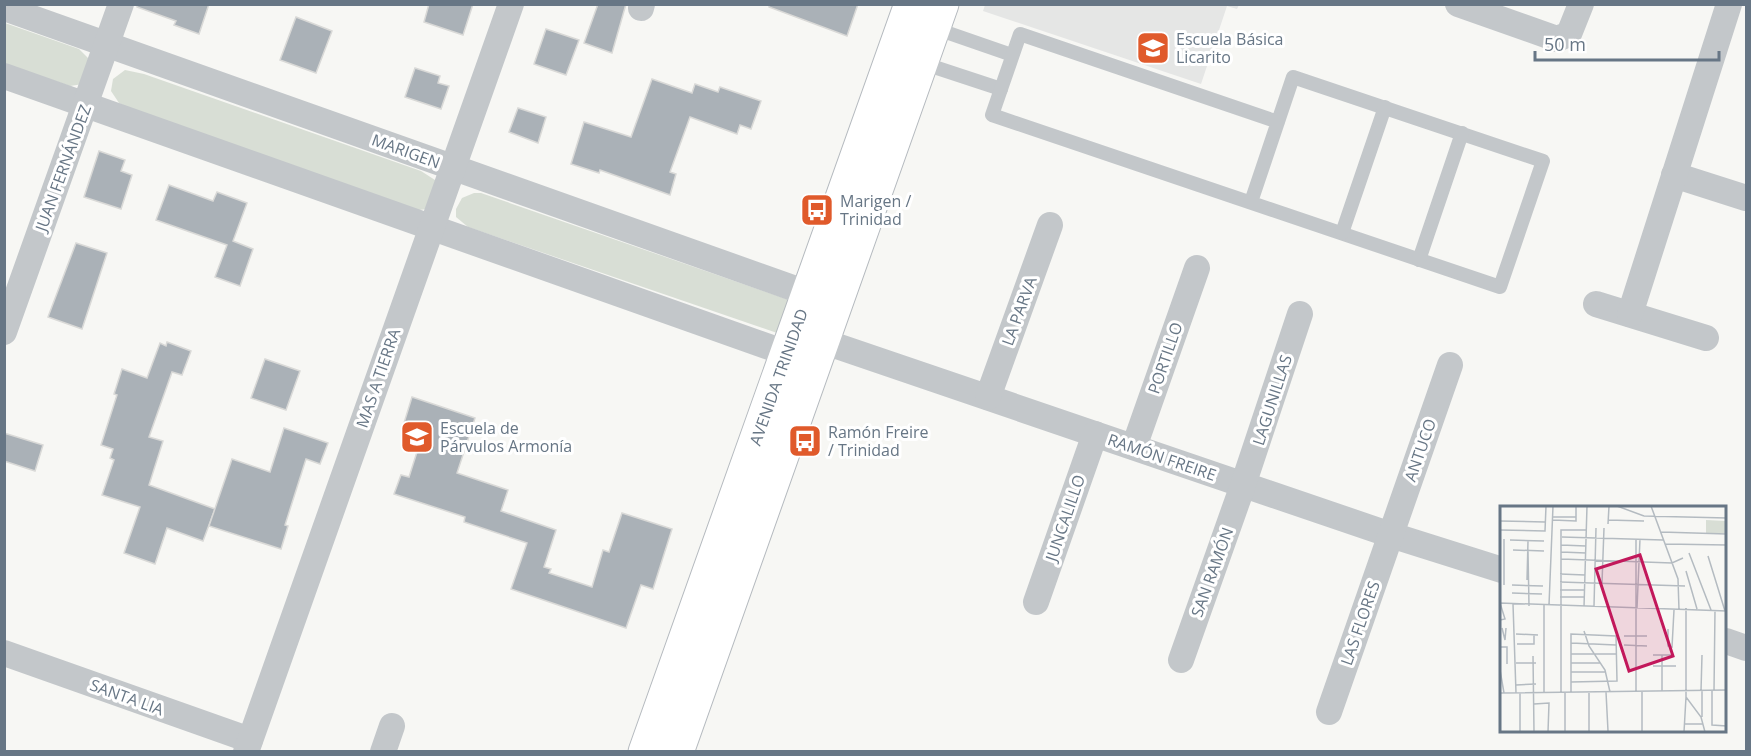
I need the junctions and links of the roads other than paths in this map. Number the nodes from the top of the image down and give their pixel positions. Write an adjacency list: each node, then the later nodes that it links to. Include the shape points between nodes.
1 (121, 4): 9 (street, JUAN FERNÁNDEZ)
2 (511, 4): 18 (street, MAS A TIERRA)
3 (911, 4): 27 (main road, AVENIDA TRINIDAD)
4 (1458, 4): 5 (street, via 1557,39 1569,34)
5 (1581, 4)
6 (1729, 4): 19 (street)
7 (4, 8): 9 (street, MARIGEN)
8 (938, 16): 10 (lane); 11 (main road, AVENIDA TRINIDAD)
9 (107, 44): 14 (street, JUAN FERNÁNDEZ); 18 (street, MARIGEN)
10 (1012, 55): 13 (lane); 16 (lane, via 1020,34)
11 (922, 63): 13 (lane); 33 (main road, AVENIDA TRINIDAD)
12 (4, 76): 14 (street)
13 (1001, 89): 21 (lane, via 992,115)
14 (85, 105): 23 (street); 31 (street, JUAN FERNÁNDEZ)
15 (1385, 107): 16 (lane, via 1293,76); 17 (lane); 24 (lane)
16 (1278, 122): 21 (lane)
17 (1462, 134): 25 (lane); 25 (lane, via 1543,161 1511,255 1500,287)
18 (453, 167): 23 (street, MAS A TIERRA); 27 (street, MARIGEN)
19 (1674, 175): 20 (street); 29 (street)
20 (1746, 198)
21 (1251, 202): 24 (lane)
22 (1050, 225): 36 (street, LA PARVA)
23 (432, 227): 34 (street); 49 (street, MAS A TIERRA)
24 (1342, 233): 25 (lane)
25 (1419, 260)
26 (1197, 268): 38 (street, PORTILLO)
27 (807, 293): 33 (street); 34 (main road, AVENIDA TRINIDAD)
28 (1596, 304): 29 (street)
29 (1630, 314): 32 (street)
30 (1300, 315): 39 (street, LAGUNILLAS)
31 (4, 332)
32 (1706, 339)
33 (822, 341): 34 (street); 36 (street, RAMÓN FREIRE); 52 (main road, AVENIDA TRINIDAD)
34 (786, 353): 51 (main road, AVENIDA TRINIDAD)
35 (1450, 365): 40 (street, ANTUCO)
36 (988, 397): 37 (street, RAMÓN FREIRE)
37 (1095, 434): 38 (street, RAMÓN FREIRE); 42 (street, JUNCALILLO)
38 (1134, 447): 39 (street, RAMÓN FREIRE)
39 (1243, 485): 40 (street, RAMÓN FREIRE); 46 (street, SAN RAMÓN)
40 (1391, 535): 41 (street, RAMÓN FREIRE); 47 (street, LAS FLORES)
41 (1500, 569)
42 (1036, 602)
43 (1727, 642): 44 (street)
44 (1746, 648)
45 (4, 653): 49 (street, SANTA LIA)
46 (1181, 660)
47 (1329, 712)
48 (392, 726): 50 (street)
49 (248, 746)
50 (382, 752)
51 (645, 752)
52 (677, 752)

